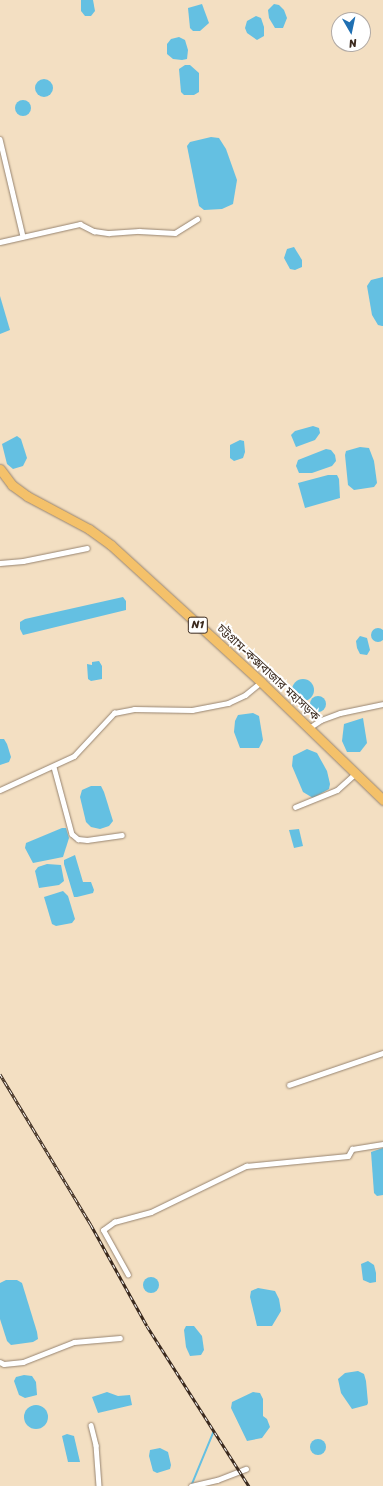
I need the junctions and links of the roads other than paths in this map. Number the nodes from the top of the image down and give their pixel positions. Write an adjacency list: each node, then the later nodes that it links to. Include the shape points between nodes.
1 (0, 139): 3 (street)
2 (197, 219): 3 (street, via 175,234 139,231 109,233 94,231 80,224)
3 (24, 236): 4 (street)
4 (0, 242)
5 (0, 469): 8 (highway, চট্টগ্রাম-কক্সবাজার মহাসড়ক / N1, via 12,485 28,496 84,526 111,545)
6 (87, 548): 7 (street)
7 (0, 563)
8 (261, 682): 10 (highway, চট্টগ্রাম-কক্সবাজার মহাসড়ক / N1); 11 (street, via 245,695 228,703 192,710 134,709 114,713 74,756)
9 (383, 704): 10 (street, via 340,713)
10 (308, 728): 12 (highway, চট্টগ্রাম-কক্সবাজার মহাসড়ক / N1)
11 (54, 767): 13 (street); 16 (street, via 72,834 78,839 87,840)
12 (356, 774): 14 (highway, চট্টগ্রাম-কক্সবাজার মহাসড়ক / N1); 15 (street, via 337,790)
13 (0, 790)
14 (383, 800)
15 (295, 807)
16 (122, 835)
17 (383, 1053): 18 (street)
18 (289, 1085)
19 (383, 1144): 20 (street, via 352,1150 348,1156 246,1166 151,1212 114,1222 103,1230)
20 (128, 1275)
21 (120, 1338): 22 (street, via 74,1342 23,1362)
22 (0, 1362)
23 (91, 1425): 25 (street, via 96,1445)
24 (246, 1469): 26 (street)
25 (99, 1486)
26 (191, 1486)

